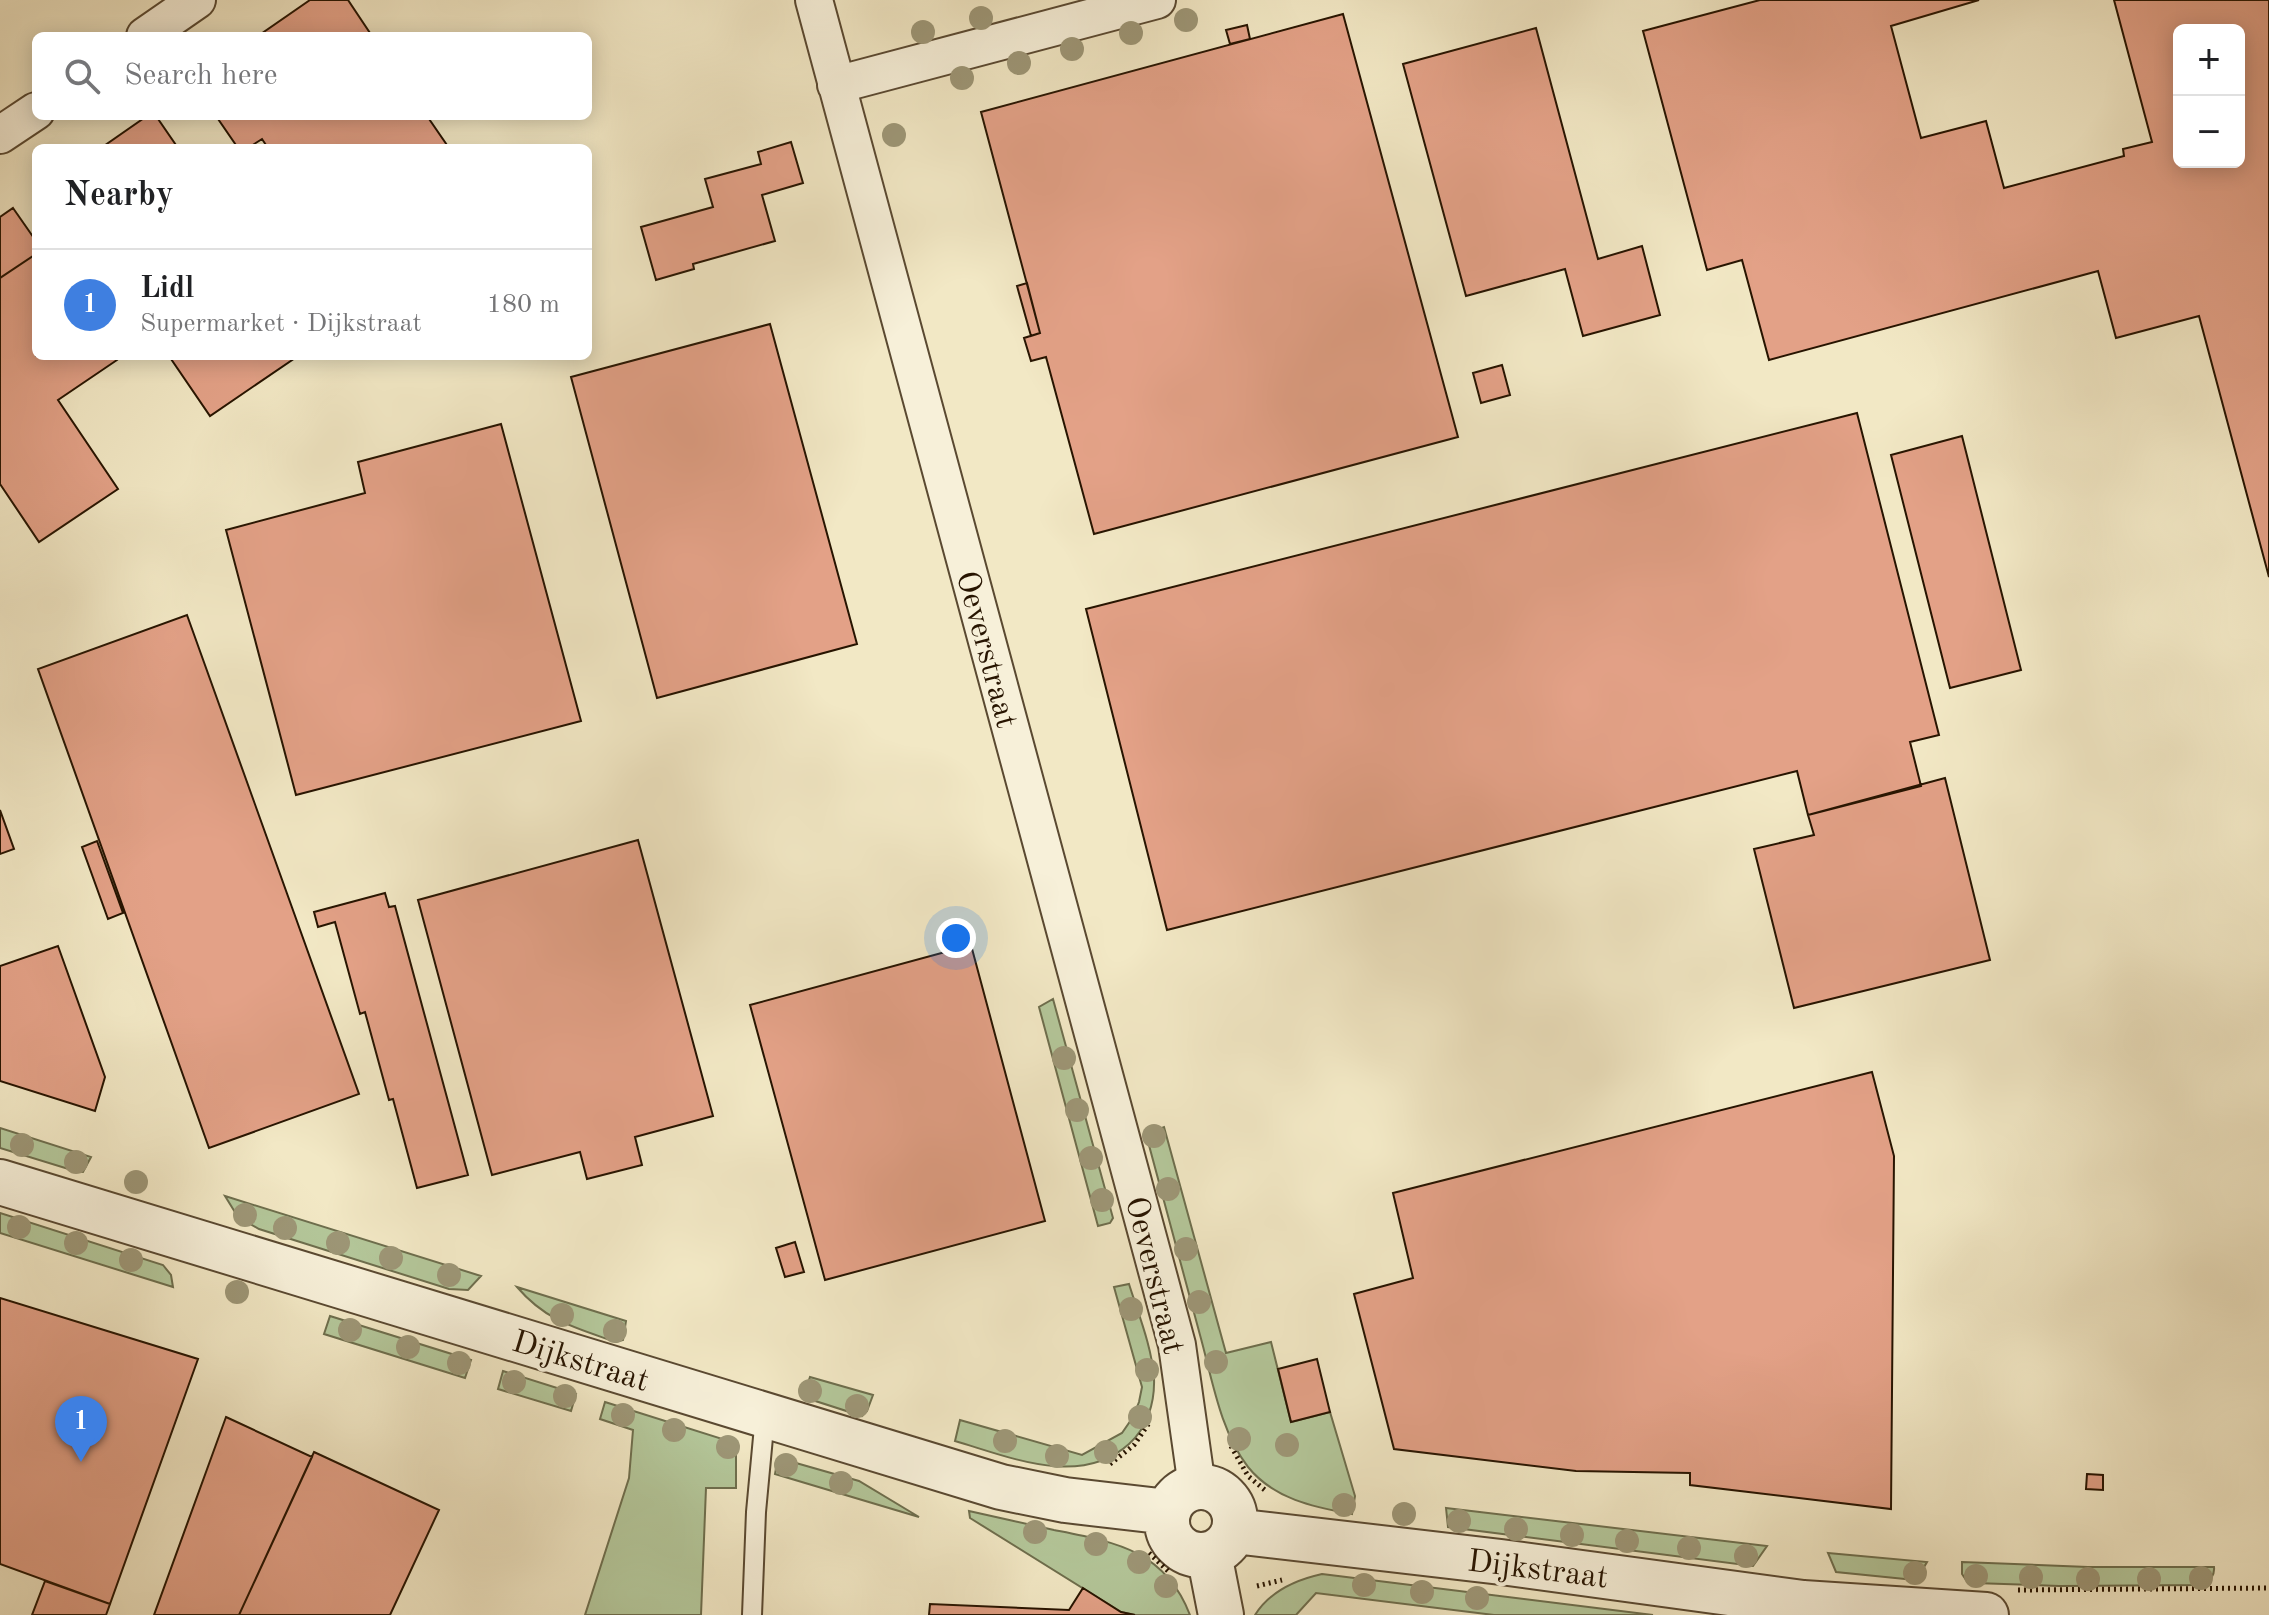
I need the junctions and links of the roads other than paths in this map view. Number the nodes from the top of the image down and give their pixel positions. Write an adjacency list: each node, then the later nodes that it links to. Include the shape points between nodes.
1 (197, 0): 4 (street)
2 (814, 0): 5 (street, Oeverstraat)
3 (1157, 0): 5 (street)
4 (151, 32)
5 (836, 85): 10 (street, Oeverstraat, via 1177,1345)
6 (32, 114): 7 (street)
7 (0, 135)
8 (0, 1182): 9 (street, Dijkstraat)
9 (765, 1416): 10 (street, Dijkstraat, via 1001,1487 1065,1500); 13 (lane)
10 (1183, 1500): 11 (street, via 1219,1492 1227,1499 1235,1520); 11 (street, via 1168,1529 1178,1546 1188,1552)
11 (1222, 1542): 12 (street, Dijkstraat, via 1501,1562 1803,1603); 14 (street)
12 (2001, 1603)
13 (752, 1615)
14 (1221, 1615)

